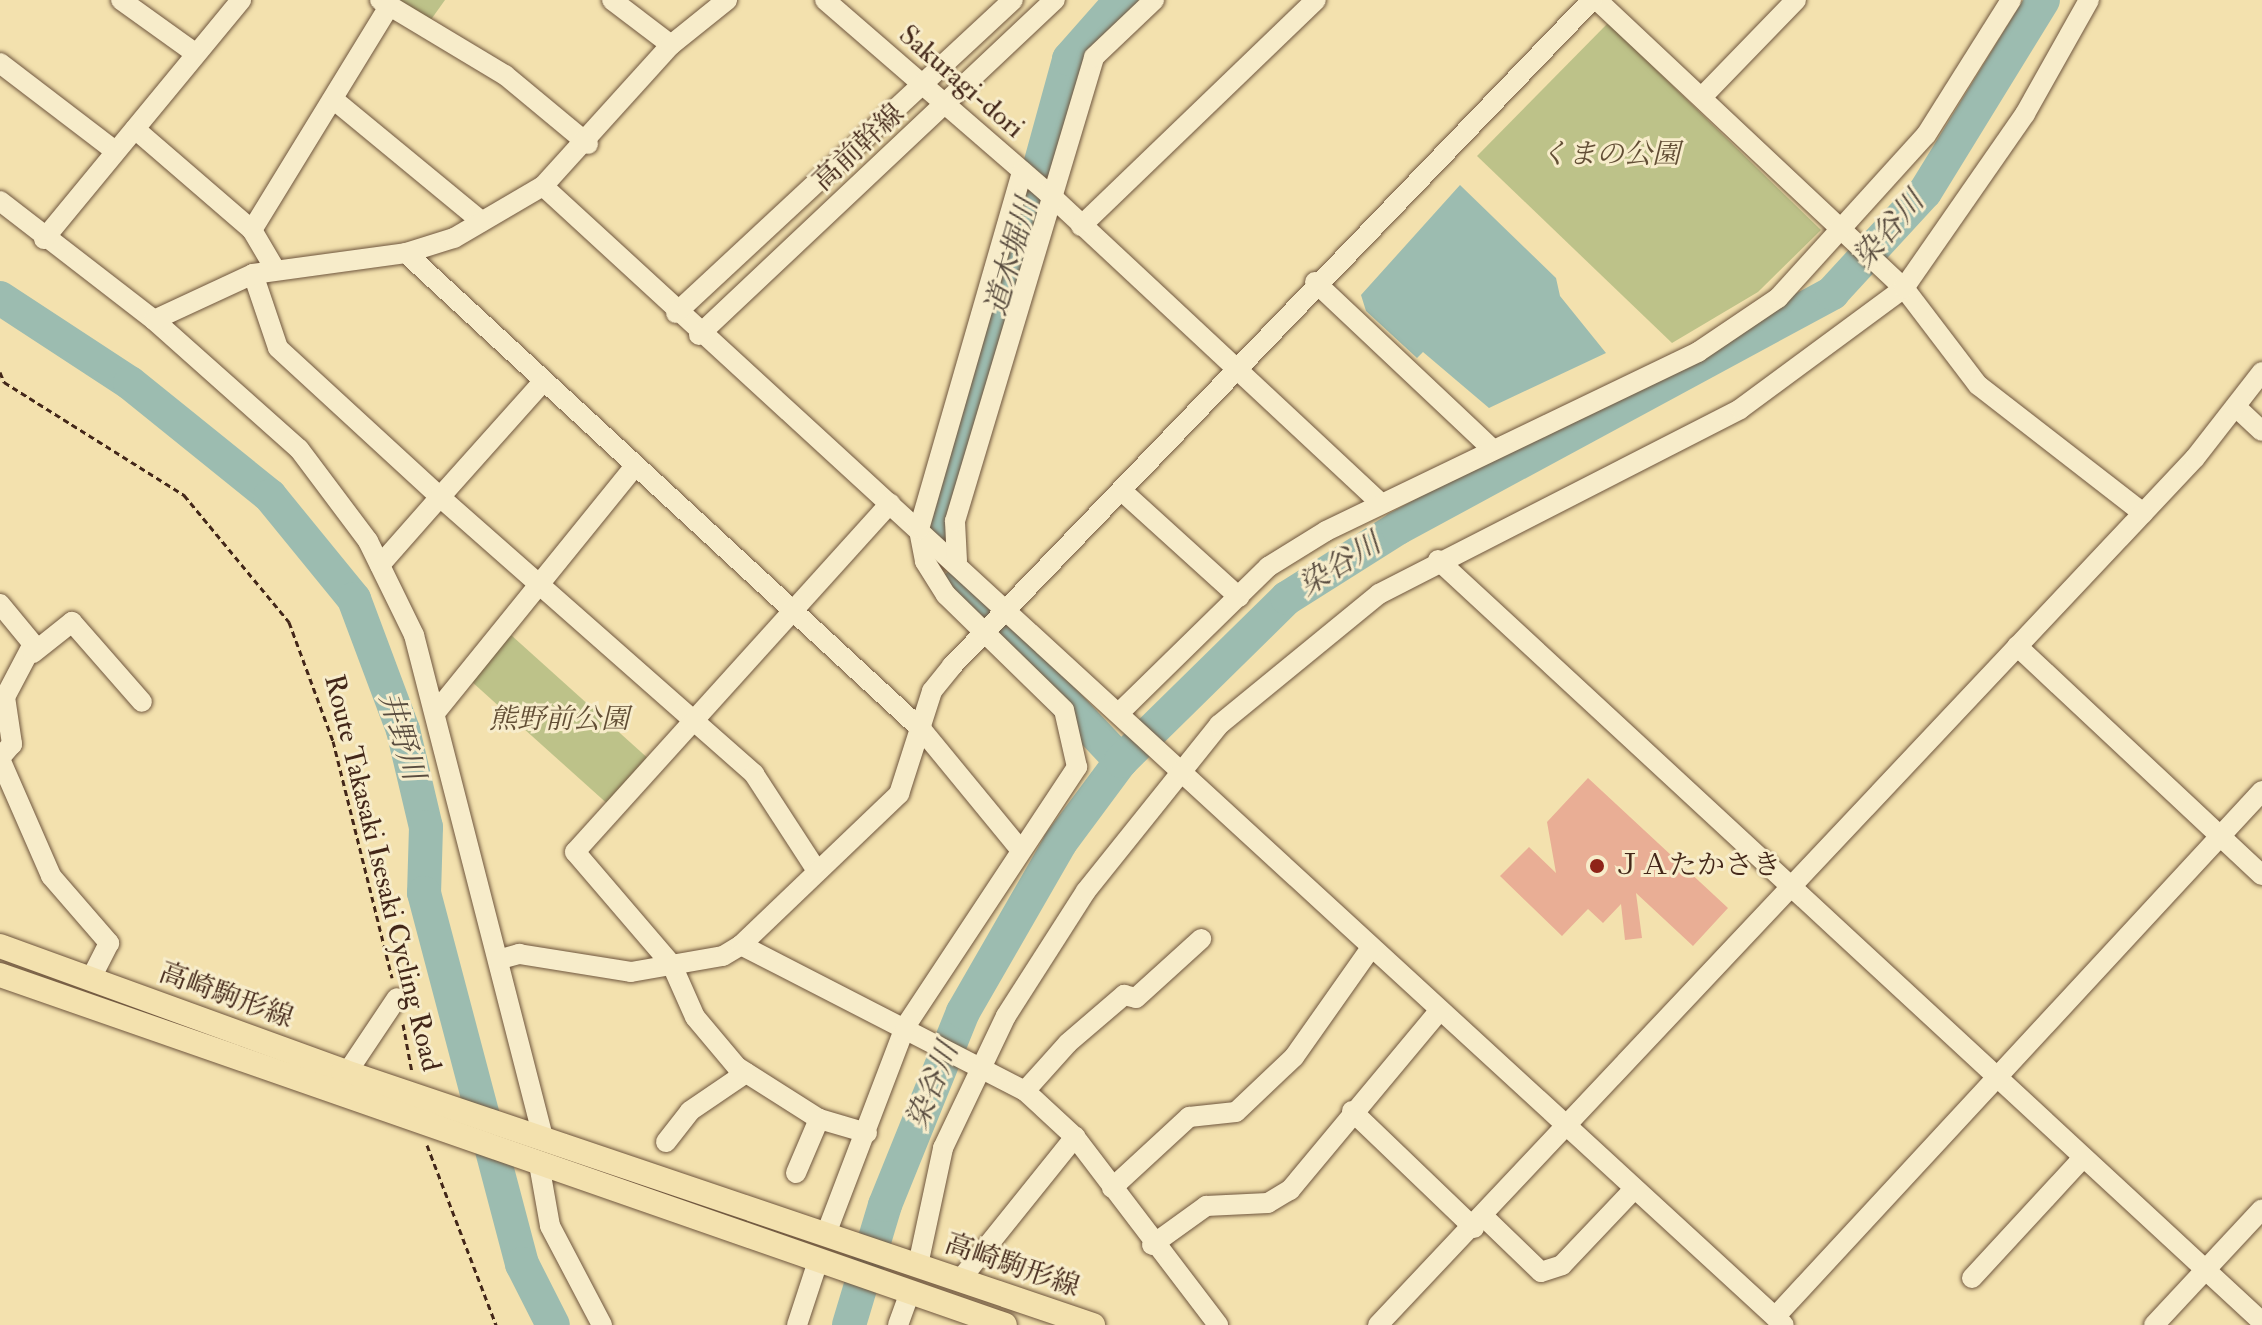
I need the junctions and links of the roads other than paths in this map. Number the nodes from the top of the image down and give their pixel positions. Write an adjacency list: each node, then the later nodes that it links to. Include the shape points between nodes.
1 (121, 0): 16 (street)
2 (241, 0): 16 (street)
3 (612, 0): 15 (street)
4 (727, 0): 15 (street)
5 (825, 0): 18 (street, Sakuragi-dori)
6 (1013, 0): 18 (street, 高前幹線)
7 (1055, 0): 21 (street, 高前幹線)
8 (1154, 0): 27 (street, via 1094,57)
9 (1316, 0): 30 (street)
10 (1594, 0): 19 (street); 37 (street)
11 (1796, 0): 19 (street)
12 (2011, 0): 32 (street, via 1926,135)
13 (2089, 0): 38 (street, via 2025,114)
14 (385, 3): 20 (street); 23 (street, via 505,75)
15 (671, 45): 23 (street)
16 (195, 53): 22 (street)
17 (0, 63): 24 (street)
18 (921, 86): 21 (street, Sakuragi-dori); 39 (street, 高前幹線)
19 (1702, 97): 32 (street)
20 (333, 99): 29 (street); 31 (street)
21 (943, 106): 25 (street, Sakuragi-dori); 41 (street, 高前幹線)
22 (135, 129): 24 (street); 31 (street)
23 (588, 144): 26 (street)
24 (115, 151): 33 (street)
25 (1024, 173): 27 (street, Sakuragi-dori); 54 (street)
26 (543, 186): 29 (street); 39 (street)
27 (1050, 195): 30 (street); 56 (street, via 955,521)
28 (0, 201): 33 (street)
29 (481, 221): 34 (street)
30 (1081, 226): 42 (street)
31 (252, 230): 35 (street)
32 (1846, 231): 38 (street); 47 (street, via 1778,298 1698,352)
33 (44, 239): 40 (street)
34 (406, 253): 35 (street); 44 (street)
35 (275, 269): 36 (street)
36 (253, 274): 40 (street); 50 (street, via 278,348)
37 (1315, 282): 42 (street); 47 (street)
38 (1902, 286): 53 (street, via 1978,385); 55 (street, via 1740,409)
39 (676, 313): 41 (street)
40 (154, 320): 57 (street, via 299,449)
41 (699, 335): 52 (street)
42 (1234, 365): 49 (street); 51 (street)
43 (2262, 372): 45 (street)
44 (543, 382): 48 (street); 50 (street)
45 (2236, 407): 46 (street); 53 (street)
46 (2262, 431)
47 (1492, 449): 51 (street)
48 (635, 466): 58 (street); 61 (street)
49 (1122, 491): 59 (street); 62 (street)
50 (440, 497): 57 (street); 58 (street)
51 (1379, 502): 59 (street, via 1268,567)
52 (890, 503): 54 (street); 61 (street)
53 (2143, 513): 63 (street)
54 (919, 529): 56 (street); 62 (street, via 925,561 946,595)
55 (1438, 560): 71 (street, via 1281,668); 77 (street)
56 (957, 561): 62 (street)
57 (380, 565): 66 (street, via 414,635)
58 (539, 583): 66 (street); 68 (street)
59 (1239, 597): 67 (street)
60 (0, 604): 64 (street, via 23,628)
61 (794, 610): 68 (street); 69 (street)
62 (995, 621): 67 (street); 69 (street, via 932,691); 74 (street, via 1064,710 1077,767)
63 (2017, 646): 73 (street); 77 (street)
64 (33, 653): 65 (street, via 72,622); 70 (street, via 5,697 12,744)
65 (142, 702)
66 (435, 713): 82 (street)
67 (1121, 717): 71 (street)
68 (695, 720): 75 (street, via 754,774); 83 (street, via 575,852)
69 (922, 730): 74 (street); 75 (street, via 899,794)
70 (0, 758): 85 (street, via 51,876 109,943)
71 (1176, 768): 81 (street); 89 (street, via 1043,956)
72 (2262, 791): 73 (street)
73 (2220, 835): 76 (street); 91 (street)
74 (1019, 848): 88 (street)
75 (817, 871): 79 (street)
76 (2262, 875)
77 (1790, 890): 91 (street); 96 (street)
78 (1201, 939): 93 (street, via 1136,998 1124,995 1068,1043)
79 (741, 945): 83 (street); 88 (street)
80 (0, 946): 85 (main road, 高崎駒形線)
81 (1371, 948): 87 (street); 104 (street, via 1294,1057 1236,1112 1189,1117)
82 (501, 959): 83 (street, via 519,954 631,972); 97 (street)
83 (672, 965): 90 (street, via 695,1017)
84 (0, 975): 92 (main road, 高崎駒形線)
85 (91, 978): 92 (main road, 高崎駒形線)
86 (397, 998): 92 (street)
87 (1439, 1011): 94 (street); 96 (street)
88 (909, 1030): 89 (street); 98 (street)
89 (980, 1066): 93 (street); 111 (street, via 943,1148)
90 (746, 1073): 95 (street); 100 (street, via 690,1111)
91 (1995, 1079): 101 (street); 116 (street)
92 (340, 1083): 97 (main road, 高崎駒形線, via 424,1097); 102 (main road, 高崎駒形線, via 426,1124)
93 (1025, 1091): 99 (street)
94 (1352, 1111): 107 (street); 109 (street, via 1290,1190 1268,1203 1206,1206)
95 (819, 1119): 98 (street); 103 (street)
96 (1566, 1128): 105 (street); 107 (street)
97 (532, 1133): 108 (main road)
98 (867, 1133): 108 (street)
99 (1075, 1137): 104 (street); 114 (street)
100 (666, 1142)
101 (2082, 1159): 112 (street); 113 (street)
102 (533, 1163): 110 (main road); 118 (street, via 550,1226)
103 (796, 1173)
104 (1112, 1188): 109 (street)
105 (1634, 1189): 107 (street, via 1562,1265 1541,1272); 116 (street)
106 (2262, 1209): 112 (street)
107 (1479, 1222): 124 (street)
108 (830, 1235): 111 (main road, 高崎駒形線)
109 (1152, 1245): 123 (street)
110 (823, 1263): 115 (main road, 高崎駒形線); 119 (street)
111 (914, 1264): 114 (main road, 高崎駒形線)
112 (2204, 1271): 117 (street); 125 (street)
113 (1972, 1278)
114 (960, 1280): 122 (main road, 高崎駒形線)
115 (907, 1291): 120 (street); 121 (main road, 高崎駒形線)
116 (1780, 1321)
117 (2262, 1322)
118 (602, 1325)
119 (797, 1325)
120 (898, 1325)
121 (1005, 1325)
122 (1093, 1325)
123 (1218, 1325)
124 (1378, 1325)
125 (2154, 1325)

